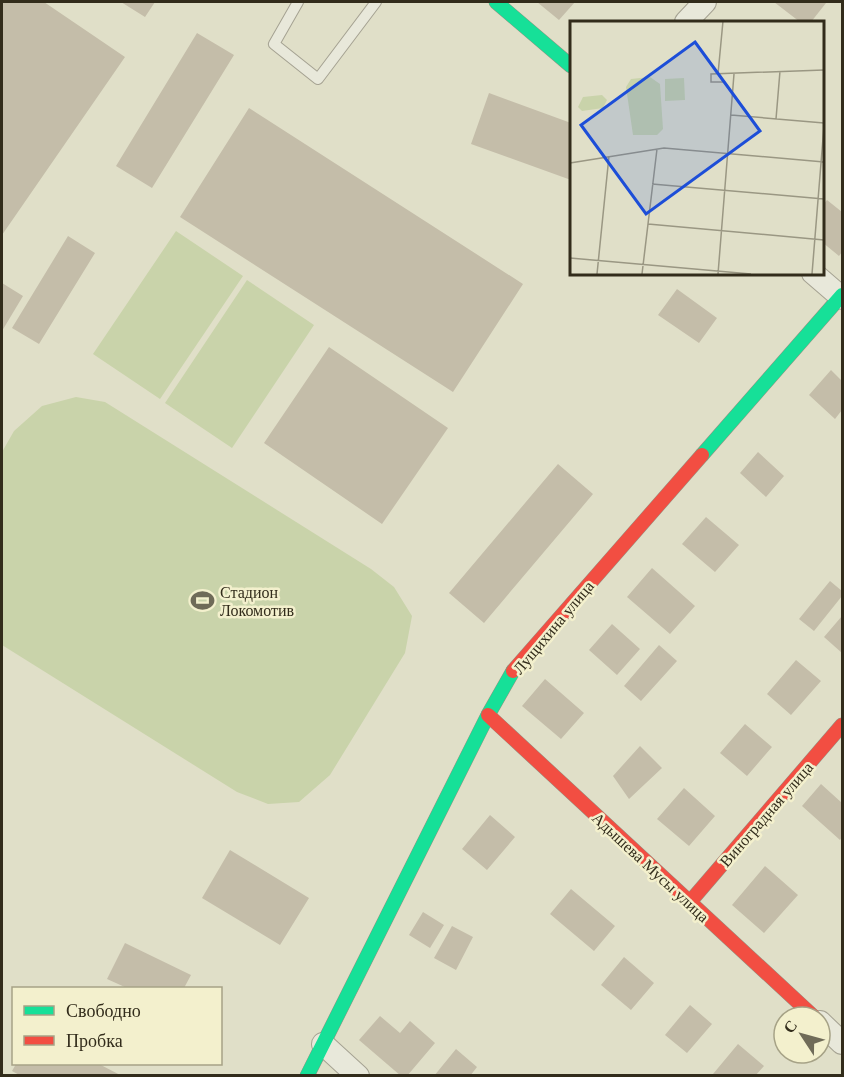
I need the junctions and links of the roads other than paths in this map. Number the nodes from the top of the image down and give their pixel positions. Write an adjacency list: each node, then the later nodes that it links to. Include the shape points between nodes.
1 (298, 2): 2 (lane, via 274,44 318,79)
2 (376, 2)
3 (496, 2): 6 (street)
4 (705, 2): 5 (street)
5 (687, 21)
6 (570, 65)
7 (814, 274): 8 (street)
8 (842, 297): 9 (street, Лущихина улица, via 516,668)
9 (488, 715): 11 (street, Адышева Мусы улица); 13 (street, Лущихина улица)
10 (843, 725): 11 (street, Виноградная улица)
11 (689, 903): 12 (street, Адышева Мусы улица)
12 (801, 1005)
13 (323, 1044): 14 (street, Лущихина улица); 15 (street)
14 (307, 1076)
15 (358, 1076)

